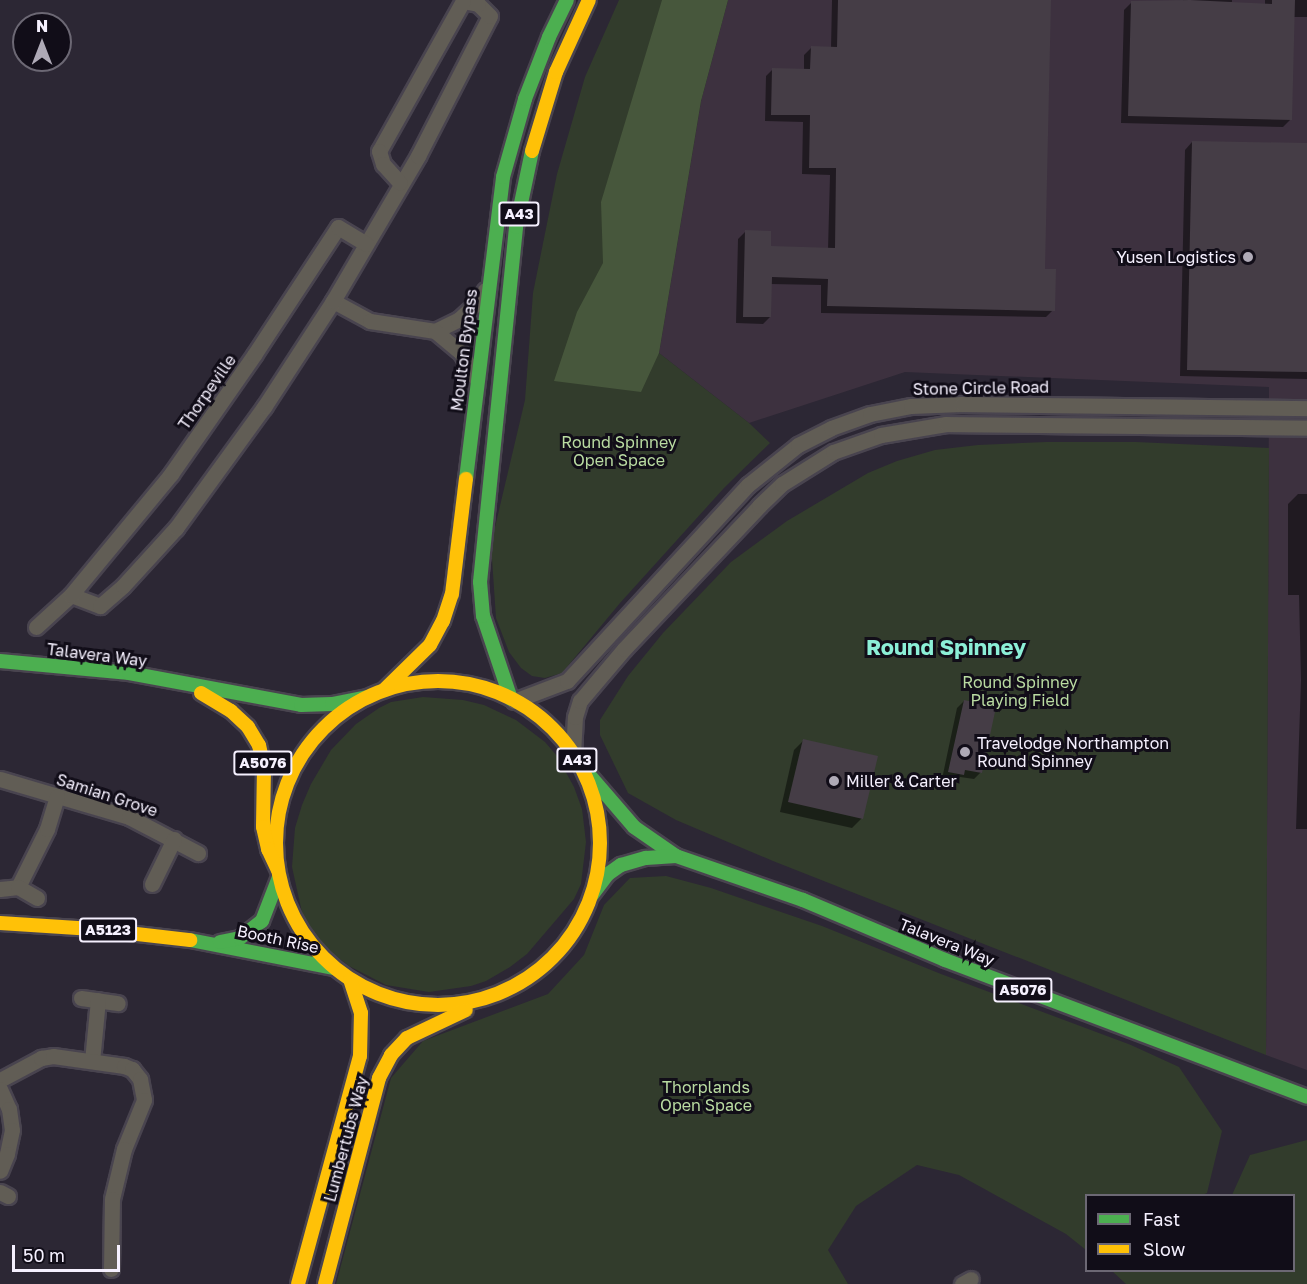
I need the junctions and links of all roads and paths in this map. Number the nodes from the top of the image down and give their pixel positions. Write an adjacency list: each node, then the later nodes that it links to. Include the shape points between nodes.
1 (567, 0): 5 (main road, Moulton Bypass / A43, via 525,99 503,177)
2 (589, 0): 17 (main road, A43, via 556,72 534,140 516,227 480,582 483,616)
3 (400, 183): 3 (street, via 383,164 379,151 463,1 478,4 490,16); 4 (street)
4 (366, 244): 6 (street); 11 (street, Thorpeville, via 338,227 171,474)
5 (489, 283): 7 (street, via 476,304 458,320); 8 (main road, Moulton Bypass / A43)
6 (333, 301): 7 (street, via 370,321); 11 (street, via 253,423 176,528 100,606)
7 (435, 331): 8 (street, via 460,353)
8 (477, 380): 15 (main road, Moulton Bypass / A43, via 452,594 430,645)
9 (1307, 408): 17 (street, Stone Circle Road, via 962,404 901,408 831,428 798,445 748,485 567,681)
10 (1307, 428): 18 (street, via 946,424 881,435 833,452 782,484 759,506 580,701 575,717)
11 (71, 595): 12 (street, Thorpeville)
12 (36, 627)
13 (0, 661): 14 (main road, Talavera Way / A5076, via 129,673)
14 (190, 686): 16 (main road, Talavera Way / A5076, via 301,705); 24 (main road, Talavera Way / A5076, via 231,711 259,745 264,768 263,827)
15 (383, 691): 16 (main road, A43); 17 (main road, A43, via 435,681 461,683)
16 (368, 697): 24 (main road, A43, via 325,727 294,769 277,818)
17 (513, 700): 18 (main road, A43, via 547,724)
18 (576, 759): 23 (main road, Talavera Way / A5076, via 634,827); 28 (main road, A43, via 589,783 599,827 599,861)
19 (0, 779): 20 (street, Samian Grove)
20 (57, 796): 21 (street, Samian Grove, via 129,818); 26 (street, via 48,829)
21 (174, 839): 22 (street, Samian Grove); 25 (street)
22 (198, 853)
23 (676, 856): 28 (main road, Talavera Way / A5076, via 621,865 608,874); 41 (main road, Talavera Way / A5076, via 803,900 945,960)
24 (278, 873): 31 (main road, Booth Rise / A5123, via 262,921 240,938); 32 (main road, A43, via 298,927)
25 (152, 884)
26 (18, 887): 27 (street); 29 (street)
27 (0, 889)
28 (592, 895): 34 (main road, A43, via 577,927 555,955 528,978)
29 (37, 898)
30 (0, 923): 31 (main road, Booth Rise / A5123)
31 (215, 943): 32 (main road, Booth Rise / A5123)
32 (334, 968): 33 (main road, A43)
33 (350, 980): 34 (main road, A43, via 377,994 416,1004 467,1003); 44 (main road, Lumbertubs Way, via 361,1013 360,1056)
34 (497, 994): 45 (main road, Lumbertubs Way / A43, via 407,1038 391,1055 379,1078)
35 (81, 998): 36 (street)
36 (98, 1000): 37 (street); 38 (street)
37 (118, 1003)
38 (92, 1061): 39 (street, via 41,1058); 43 (street, via 132,1069 144,1093 115,1184)
39 (0, 1080)
40 (0, 1089): 42 (street, via 9,1109 12,1130)
41 (1307, 1097)
42 (0, 1171)
43 (111, 1269)
44 (298, 1284)
45 (325, 1284)

